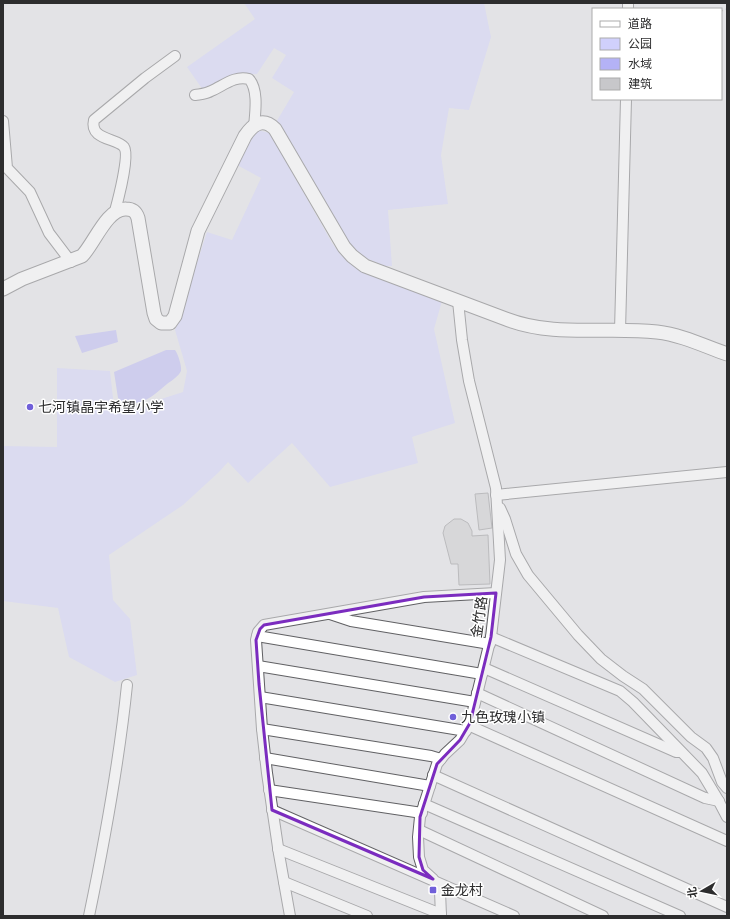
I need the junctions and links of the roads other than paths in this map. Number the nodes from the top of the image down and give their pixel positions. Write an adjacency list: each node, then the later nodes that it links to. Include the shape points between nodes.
1 (175, 56): 7 (street, via 140,81 116,104 94,120 94,126 100,134 121,144 126,152 125,169)
2 (195, 95): 5 (street, via 212,91 231,81 243,78 250,80 256,103)
3 (626, 100): 11 (street)
4 (3, 121): 6 (street)
5 (254, 127): 7 (main road, via 245,136 198,231 175,316 170,323 161,323 154,313 137,215 124,208); 10 (main road, via 265,122 275,129 344,247 359,262)
6 (4, 133): 8 (street, via 7,168 30,192 51,236)
7 (115, 212): 8 (main road, via 108,217 88,250)
8 (71, 262): 9 (main road, via 22,279)
9 (3, 289)
10 (458, 301): 11 (main road, via 529,327 551,330); 14 (street, 金竹路, via 464,359)
11 (620, 331): 12 (main road, via 672,334)
12 (727, 354)
13 (727, 472): 14 (street)
14 (497, 498): 15 (street, 金竹路, via 500,560); 31 (street, via 516,554 528,575 601,659 643,689 691,737 706,748)
15 (496, 593): 16 (street, via 424,597); 18 (street, 金竹路)
16 (328, 614): 17 (street, via 264,625); 18 (street, via 351,620)
17 (257, 636): 19 (street); 20 (street)
18 (491, 640): 20 (street, 金竹路); 26 (street, via 620,691)
19 (258, 666): 22 (street); 23 (street)
20 (483, 671): 23 (street, 金竹路); 26 (street)
21 (127, 685): 44 (street, via 110,813)
22 (260, 697): 24 (street); 25 (street)
23 (476, 698): 24 (street, 金竹路); 33 (street, via 705,798)
24 (467, 728): 28 (street, 金竹路, via 460,740); 38 (street)
25 (262, 729): 27 (street); 28 (street)
26 (681, 752): 33 (street, via 702,773)
27 (265, 758): 30 (street); 32 (street)
28 (441, 759): 29 (street, 金竹路)
29 (433, 775): 30 (street, 金竹路); 42 (street)
30 (430, 786): 34 (street, 金竹路)
31 (727, 788)
32 (269, 790): 34 (street); 35 (street)
33 (719, 801): 36 (street)
34 (423, 808): 37 (street, 金竹路); 49 (street)
35 (272, 810): 39 (street); 40 (street)
36 (727, 817)
37 (419, 830): 40 (street, 金竹路, via 420,864); 48 (street)
38 (727, 841)
39 (278, 849): 41 (street); 43 (street)
40 (433, 880): 43 (street, 金竹路, via 440,891); 47 (street)
41 (284, 882): 45 (street); 46 (street)
42 (727, 908)
43 (441, 915)
44 (89, 916)
45 (290, 916)
46 (367, 916)
47 (514, 916)
48 (603, 916)
49 (680, 916)

